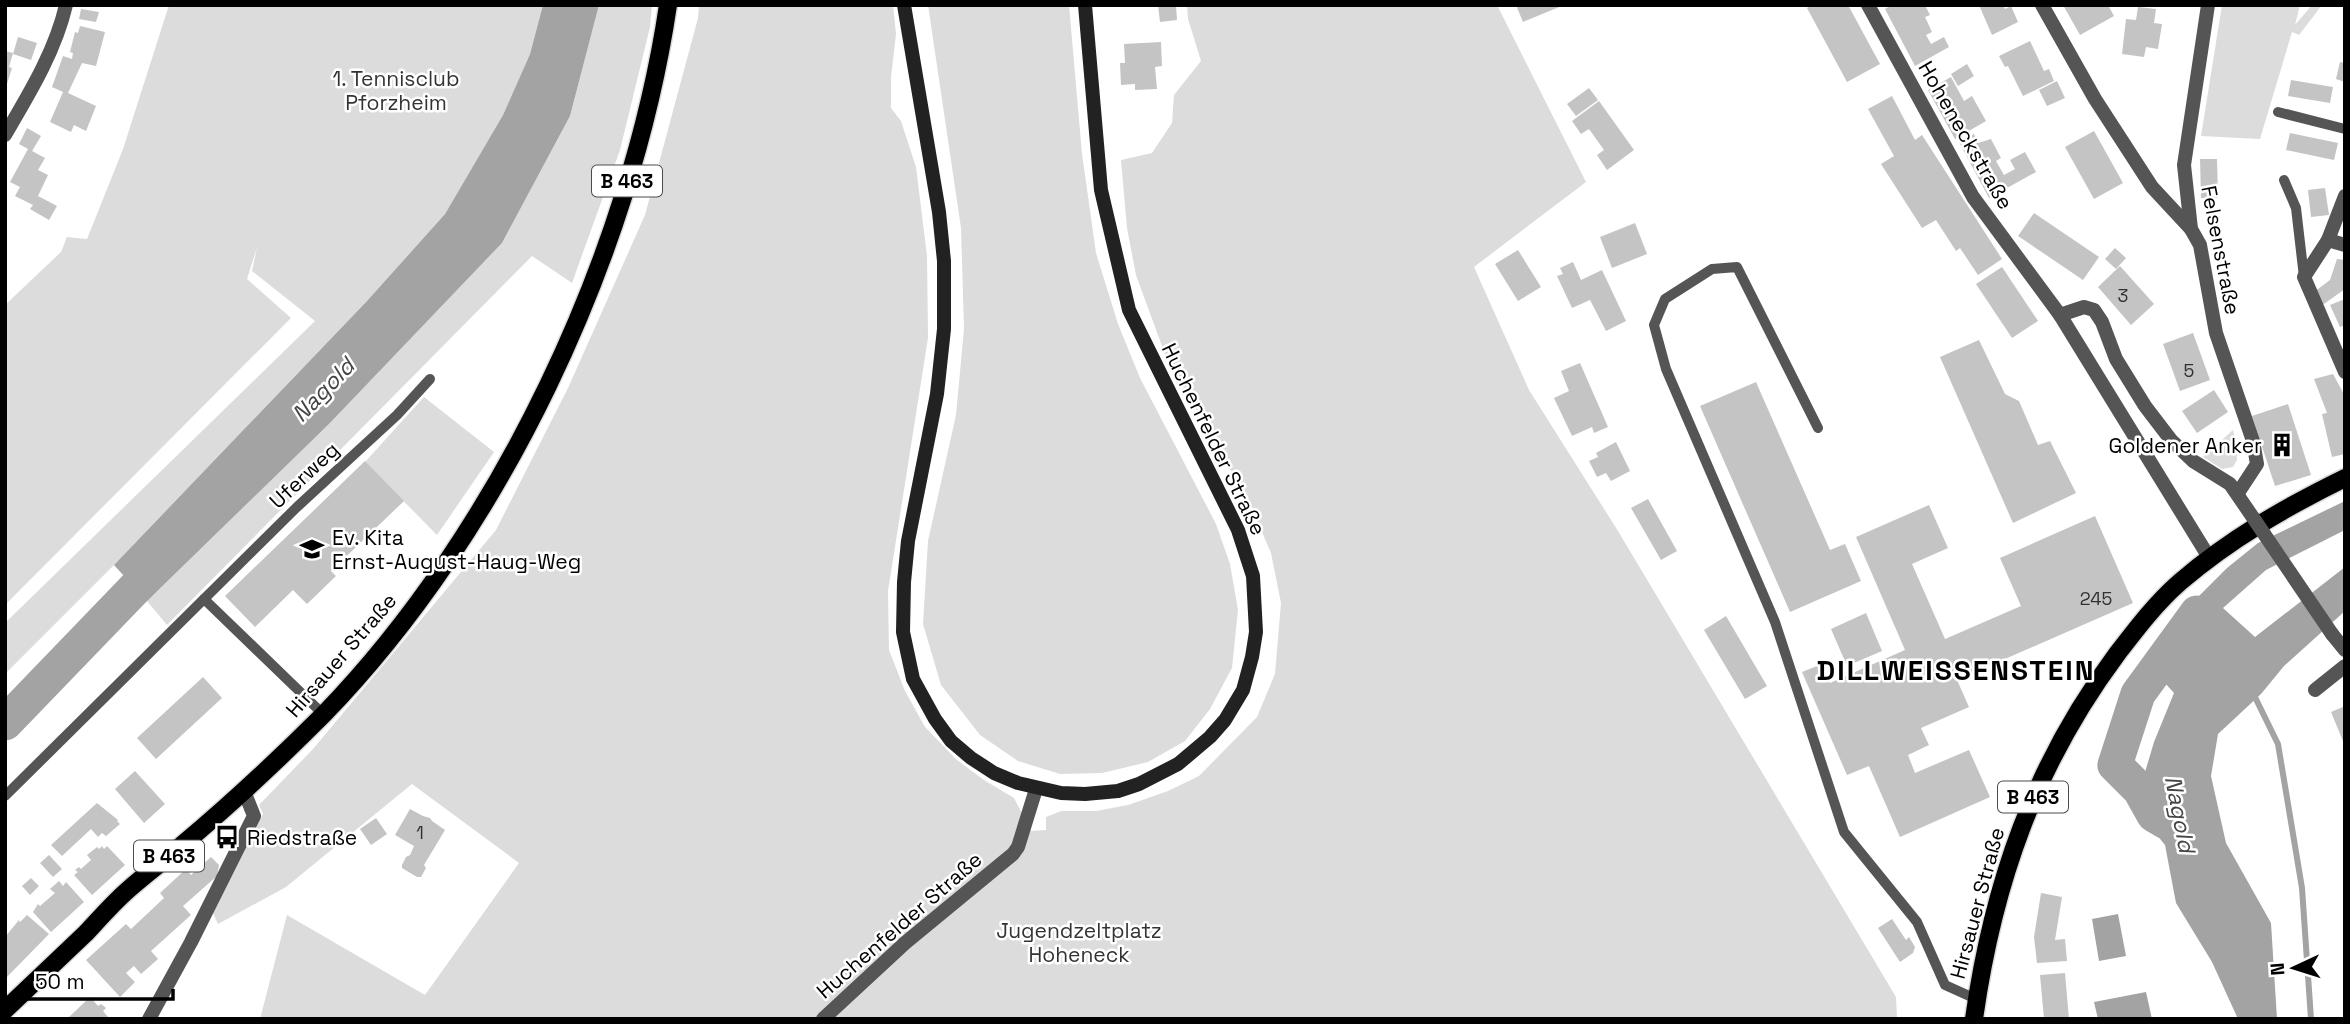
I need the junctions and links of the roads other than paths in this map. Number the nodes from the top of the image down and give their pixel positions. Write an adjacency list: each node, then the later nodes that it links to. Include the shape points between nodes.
1 (66, 5): 10 (street, via 32,89)
2 (668, 5): 28 (main road, Hirsauer Straße / B 463, via 652,88 613,229 535,411 483,505 420,598)
3 (904, 5): 29 (main road, Huchenfelder Straße, via 939,212 944,316 937,394 908,541 903,632 913,679 951,741 994,773)
4 (1085, 5): 29 (main road, Huchenfelder Straße, via 1101,190 1129,310 1238,530 1253,576 1256,632 1242,690 1210,737 1178,764 1139,785 1110,792)
5 (1868, 5): 17 (street, Hoheneckstraße, via 1973,197)
6 (2042, 5): 13 (street, via 2152,187)
7 (2208, 5): 13 (street, Felsenstraße, via 2184,165)
8 (2278, 112): 9 (lane)
9 (2345, 129)
10 (5, 135)
11 (2284, 180): 16 (lane, via 2296,208)
12 (2345, 197): 14 (street)
13 (2191, 229): 22 (street, Felsenstraße, via 2200,245 2216,333 2253,441 2257,464)
14 (2328, 240): 15 (street); 16 (street)
15 (2345, 245)
16 (2304, 276): 18 (street)
17 (2060, 315): 22 (street, via 2084,307 2094,310 2116,359 2171,440); 23 (street, Hoheneckstraße)
18 (2345, 372)
19 (430, 379): 24 (lane, Uferweg)
20 (1818, 428): 32 (lane, via 1737,267 1712,269 1665,299 1654,325 1666,369 1774,622 1844,832 1917,922 1945,985)
21 (2345, 478): 23 (main road, Hirsauer Straße / B 463, via 2268,518)
22 (2238, 493): 25 (street, bridge)
23 (2210, 559): 32 (main road, Hirsauer Straße / B 463, via 2156,605 2128,639 2054,752 2019,830 1995,909)
24 (204, 599): 28 (lane); 31 (lane, Uferweg)
25 (2345, 650)
26 (2345, 666): 27 (street)
27 (2315, 690)
28 (323, 714): 30 (main road, Hirsauer Straße / B 463)
29 (1036, 789): 35 (street, Huchenfelder Straße, via 1013,854 905,943)
30 (244, 790): 33 (main road, Hirsauer Straße / B 463, via 127,890); 34 (street, via 254,816)
31 (5, 796)
32 (1976, 999): 36 (main road, Hirsauer Straße / B 463)
33 (5, 1010)
34 (149, 1019)
35 (823, 1019)
36 (1974, 1019)

